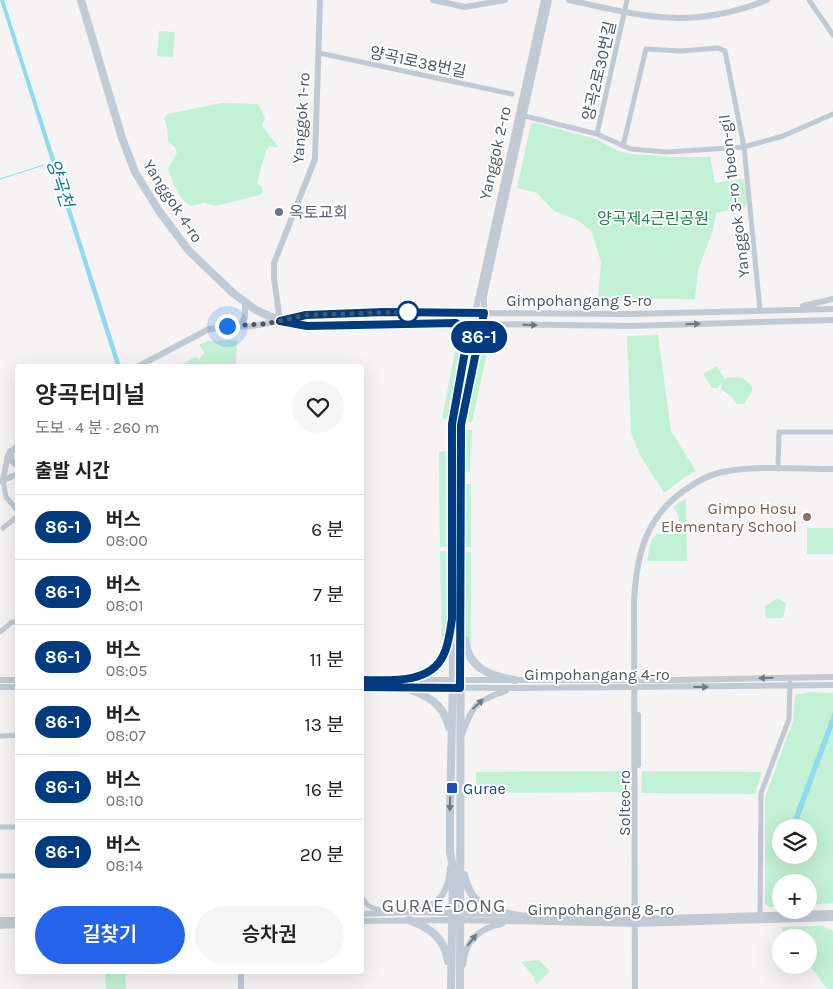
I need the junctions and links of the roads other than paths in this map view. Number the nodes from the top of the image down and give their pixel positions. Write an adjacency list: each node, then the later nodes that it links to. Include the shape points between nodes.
1 (81, 0): 21 (main road, Yanggok 4-ro, via 122,138 136,172 159,211 189,251)
2 (320, 0): 13 (street, Yanggok 1-ro)
3 (433, 0): 4 (street, via 465,7)
4 (505, 0)
5 (544, 0): 15 (street, Yanggok 2-ro)
6 (550, 0): 15 (street, Yanggok 2-ro)
7 (569, 0): 11 (street)
8 (627, 0): 11 (street, 양곡2로30번길)
9 (767, 0): 11 (street, via 724,15 686,20)
10 (809, 0): 12 (street)
11 (624, 12): 17 (street, 양곡2로30번길)
12 (833, 35)
13 (319, 53): 14 (street, 양곡1로38번길); 28 (street, Yanggok 1-ro, via 314,159 274,263)
14 (512, 94)
15 (521, 114): 17 (street); 25 (street, Yanggok 2-ro); 26 (street, Yanggok 2-ro, via 484,296)
16 (833, 114): 19 (street, via 783,136)
17 (597, 134): 18 (street)
18 (623, 146): 19 (street, via 665,152); 19 (street, Yanggok 3-ro 1beon-gil, via 646,49 718,48 725,51)
19 (744, 147): 24 (street, Yanggok 3-ro 1beon-gil)
20 (833, 300): 22 (street)
21 (245, 302): 28 (main road, Yanggok 4-ro); 32 (street, via 245,317)
22 (789, 309): 23 (street, Gimpohangang 5-ro); 24 (street, Gimpohangang 5-ro)
23 (833, 309)
24 (760, 310): 26 (street, Gimpohangang 5-ro, via 630,314)
25 (475, 313): 26 (street, Gimpohangang 5-ro); 28 (main road, Gimpohangang 5-ro, via 306,315); 30 (main road)
26 (484, 313): 31 (main road)
27 (833, 320): 31 (street, Gimpohangang 5-ro, one-way to 27, via 631,326)
28 (280, 321): 29 (main road, Gimpohangang 5-ro, via 307,326); 32 (street)
29 (456, 323): 30 (main road, Gimpohangang 5-ro); 33 (main road, via 466,330)
30 (473, 324): 31 (main road, Gimpohangang 5-ro); 33 (main road)
31 (482, 324): 48 (main road, via 461,425)
32 (240, 326): 34 (street, via 209,328)
33 (469, 339): 49 (main road, via 452,424)
34 (143, 364)
35 (833, 432): 40 (street, via 778,432)
36 (15, 448): 37 (street)
37 (10, 452): 38 (street); 39 (street); 43 (street)
38 (0, 461)
39 (15, 464)
40 (778, 469): 41 (street, Solteo-ro); 53 (street, Solteo-ro, via 737,470 710,475 678,494 653,522 640,549 635,579)
41 (833, 469)
42 (15, 475): 43 (street)
43 (1, 481): 44 (street)
44 (3, 498): 45 (street)
45 (15, 508)
46 (15, 518): 47 (street)
47 (3, 528)
48 (461, 606): 59 (main road); 60 (main road, via 465,646 474,664)
49 (452, 619): 58 (street, via 446,650 439,663); 59 (main road)
50 (15, 622): 51 (street)
51 (0, 632)
52 (832, 677): 57 (street, Gimpohangang 4-ro)
53 (635, 679): 57 (street, Gimpohangang 4-ro, one-way to 53); 60 (street, Gimpohangang 4-ro); 65 (street, Solteo-ro)
54 (0, 680): 55 (street)
55 (15, 680)
56 (364, 680): 58 (street, Gimpohangang 4-ro)
57 (790, 681): 61 (street, Gimpohangang 4-ro); 65 (street, Gimpohangang 4-ro, one-way to 57); 82 (street, via 789,719 761,793)
58 (402, 683): 59 (street, Gimpohangang 4-ro); 64 (street, Gimpohangang 4-ro); 68 (main road, via 438,704)
59 (456, 684): 60 (street, Gimpohangang 4-ro); 68 (main road)
60 (515, 684): 65 (street, Gimpohangang 4-ro); 68 (street, one-way to 60, via 474,706 485,697)
61 (832, 685)
62 (0, 687): 63 (street)
63 (15, 687)
64 (364, 687)
65 (635, 688): 90 (street, Solteo-ro)
66 (15, 735): 67 (street)
67 (0, 736)
68 (456, 739): 71 (main road, one-way to 71); 72 (main road)
69 (0, 827): 70 (street)
70 (15, 827)
71 (450, 852): 80 (street, via 450,873 440,899); 81 (main road, via 454,868)
72 (461, 858): 81 (main road); 86 (main road, via 467,888 474,899 485,908)
73 (0, 876): 74 (street)
74 (15, 876)
75 (364, 902): 76 (street, via 370,908)
76 (397, 912): 78 (street, Gimpohangang 8-ro); 80 (street, Gimpohangang 8-ro)
77 (833, 913): 79 (street)
78 (364, 914)
79 (817, 915)
80 (409, 916): 81 (street, Gimpohangang 8-ro); 89 (street, Gimpohangang 8-ro); 96 (main road, via 440,939 447,955)
81 (456, 917): 86 (street, Gimpohangang 8-ro); 94 (main road); 96 (main road)
82 (760, 917): 83 (street, Gimpohangang 8-ro); 90 (street, Gimpohangang 8-ro)
83 (772, 917)
84 (817, 917): 85 (street)
85 (833, 918)
86 (519, 919): 90 (street, Gimpohangang 8-ro); 94 (street, one-way to 86, via 470,940 484,929)
87 (0, 920): 88 (street)
88 (15, 920)
89 (364, 921)
90 (636, 921): 97 (street, Solteo-ro)
91 (15, 925): 92 (street)
92 (0, 926)
93 (241, 974): 95 (street)
94 (460, 988)
95 (241, 989)
96 (451, 989)
97 (635, 989)

